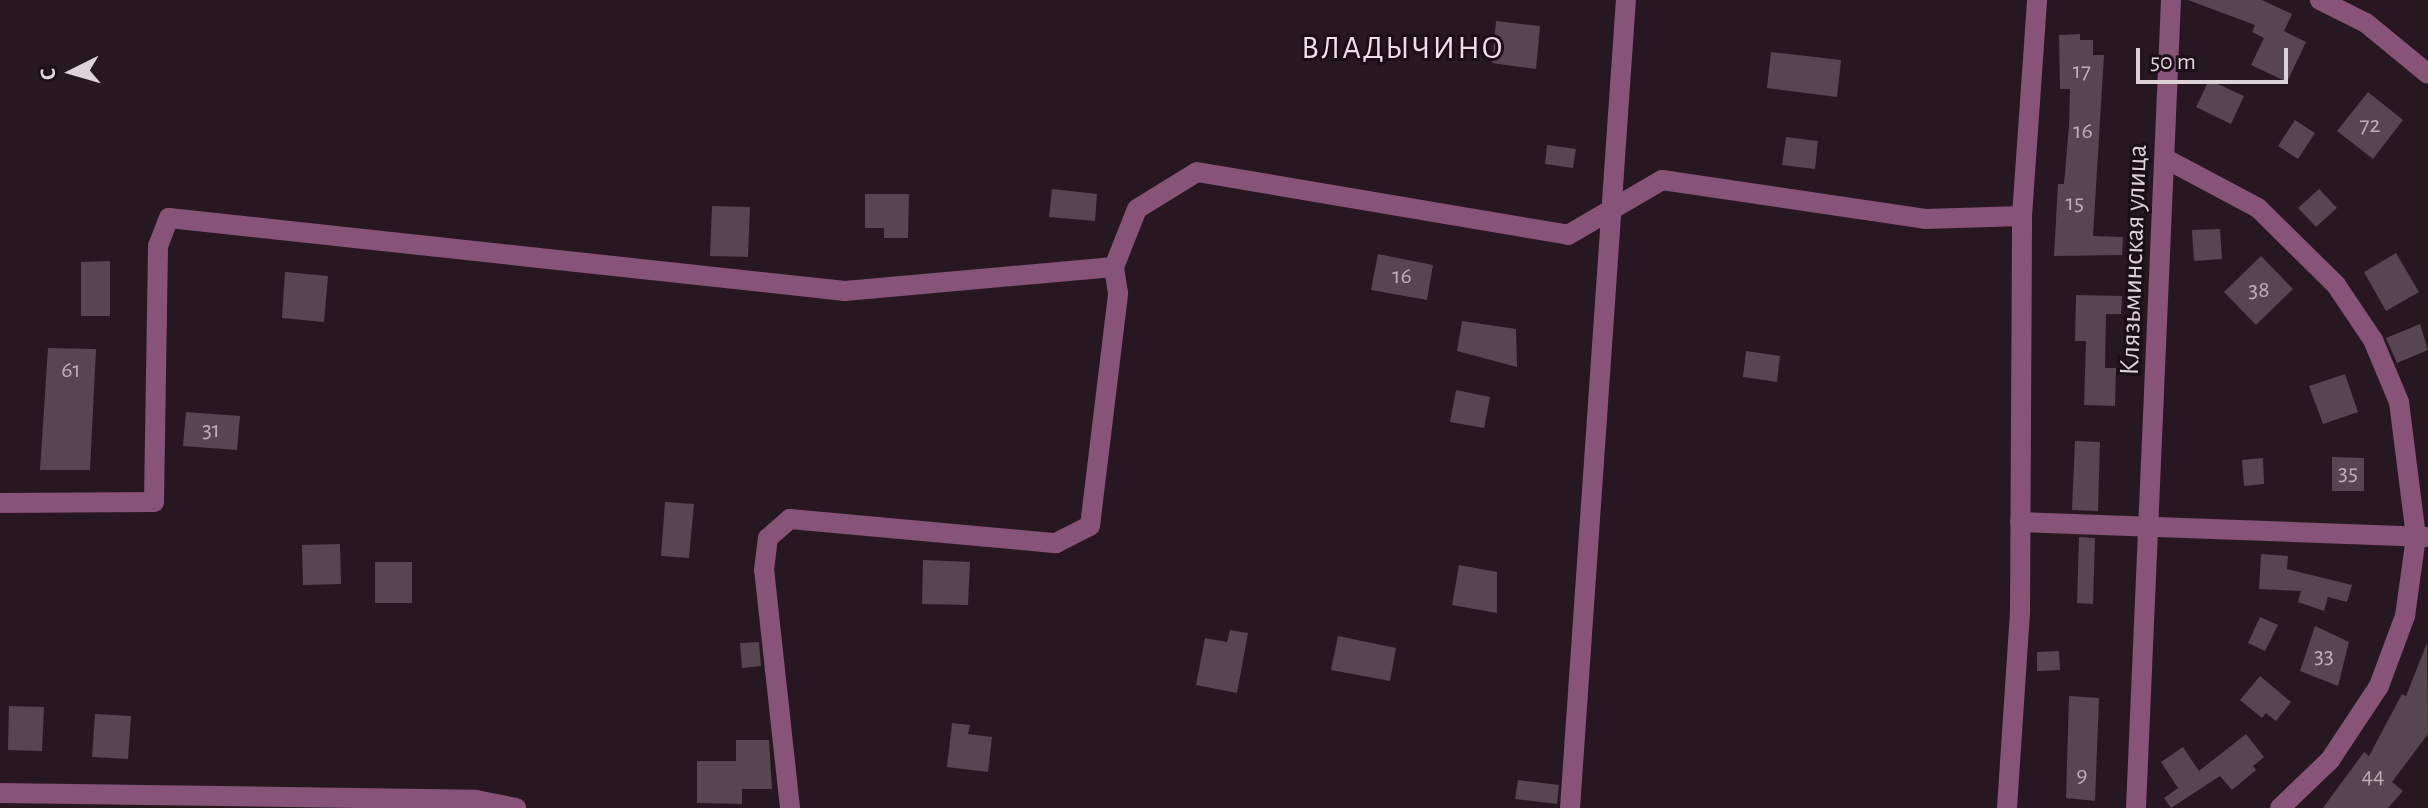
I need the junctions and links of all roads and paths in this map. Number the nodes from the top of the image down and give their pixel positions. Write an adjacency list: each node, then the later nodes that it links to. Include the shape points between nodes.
1 (1626, 0): 7 (street, via 1614,147)
2 (2037, 0): 8 (street)
3 (2171, 0): 6 (street, Клязьминская улица)
4 (2320, 0): 5 (street, via 2366,23)
5 (2428, 74)
6 (2166, 159): 12 (street, Клязьминская улица); 13 (street, via 2258,208 2336,285 2373,340 2399,402)
7 (1617, 202): 8 (street, via 1662,180 1925,219); 9 (street, via 1568,235 1197,172 1137,209); 17 (street)
8 (2022, 216): 11 (street)
9 (1114, 267): 10 (street, via 845,291 169,218 158,246 154,502); 16 (street, via 1118,293 1090,526 1056,543 790,519 768,538 764,570)
10 (0, 503)
11 (2020, 522): 12 (street); 18 (street, via 2018,685)
12 (2152, 523): 13 (street); 19 (street, Клязьминская улица)
13 (2422, 537): 20 (street, via 2405,616 2379,686 2330,760)
14 (0, 793): 15 (street, via 476,800)
15 (516, 808)
16 (790, 808)
17 (1570, 808)
18 (2007, 808)
19 (2136, 808)
20 (2280, 808)

